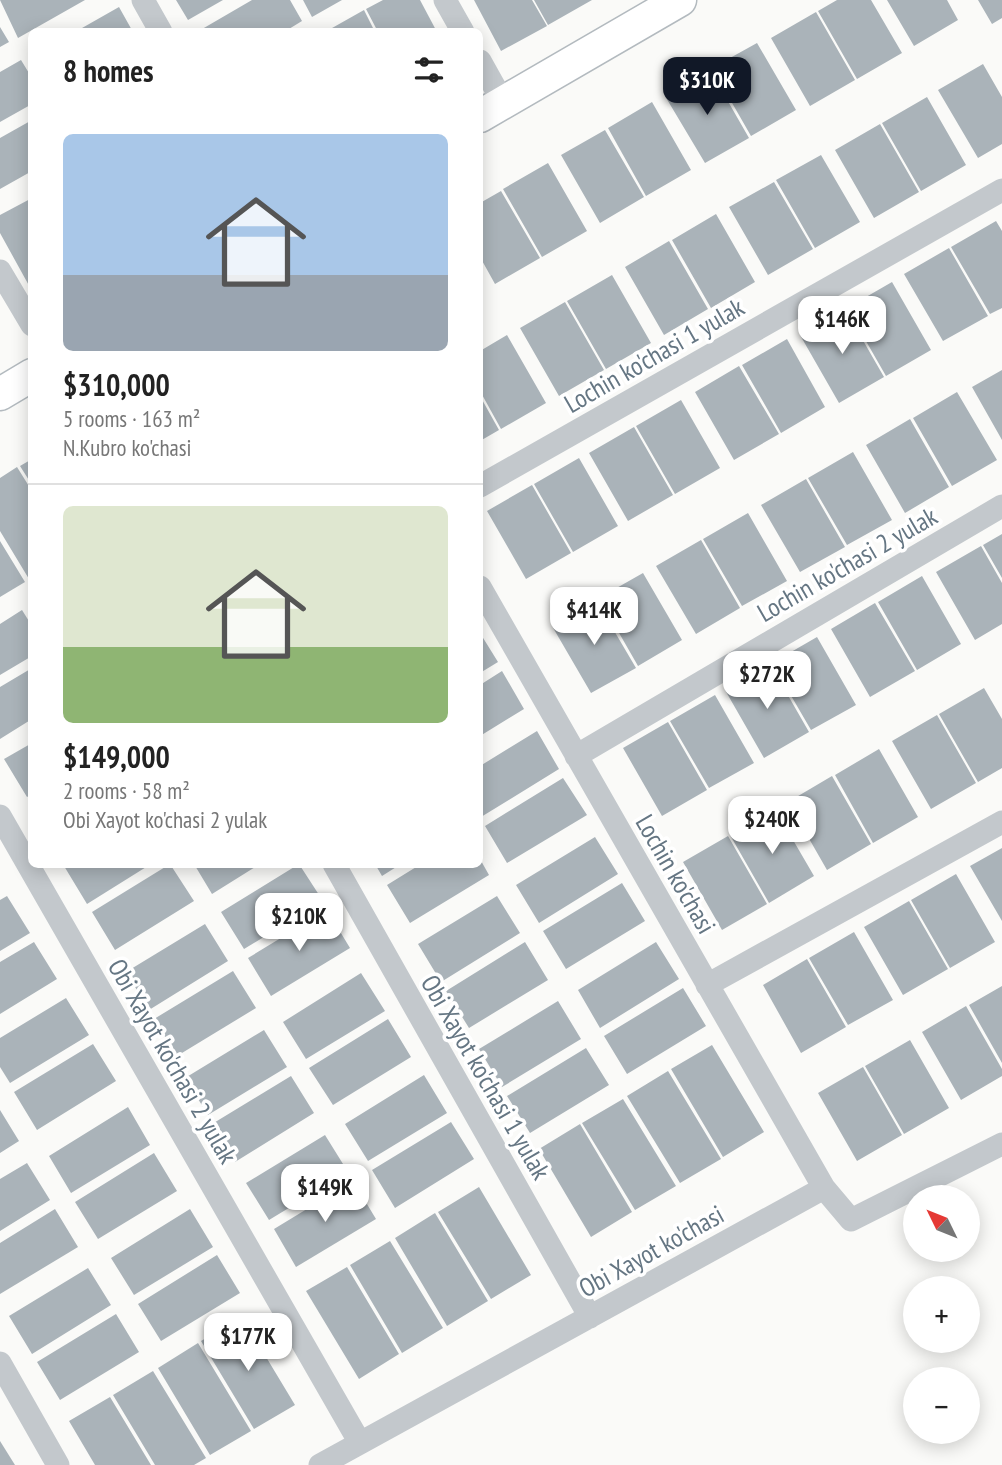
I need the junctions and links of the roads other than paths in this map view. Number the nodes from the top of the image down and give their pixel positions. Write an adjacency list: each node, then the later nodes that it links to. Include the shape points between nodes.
1 (143, 0): 4 (street)
2 (445, 0): 5 (street)
3 (680, 0): 7 (street)
4 (159, 28)
5 (461, 28)
6 (483, 74): 7 (street)
7 (491, 109)
8 (1002, 190): 13 (street, Lochin ko'chasi 1 yulak)
9 (0, 271): 10 (street)
10 (28, 318)
11 (28, 377): 12 (street)
12 (0, 394)
13 (483, 484)
14 (1002, 506): 16 (street, Lochin ko'chasi 2 yulak)
15 (483, 592): 16 (street, Lochin ko'chasi)
16 (576, 756): 22 (street, Lochin ko'chasi)
17 (0, 816): 19 (street, Obi Xayot ko'chasi 2 yulak)
18 (1002, 822): 22 (street)
19 (28, 865)
20 (30, 868): 27 (street, Obi Xayot ko'chasi 2 yulak)
21 (336, 868): 25 (street, Obi Xayot ko'chasi 1 yulak)
22 (707, 985): 24 (street, Lochin ko'chasi)
23 (1002, 1144): 24 (street, via 851,1220)
24 (824, 1188): 25 (street, Obi Xayot ko'chasi)
25 (590, 1317): 27 (street, Obi Xayot ko'chasi)
26 (0, 1363): 29 (street)
27 (360, 1443): 28 (street, Obi Xayot ko'chasi)
28 (327, 1463)
29 (58, 1465)

